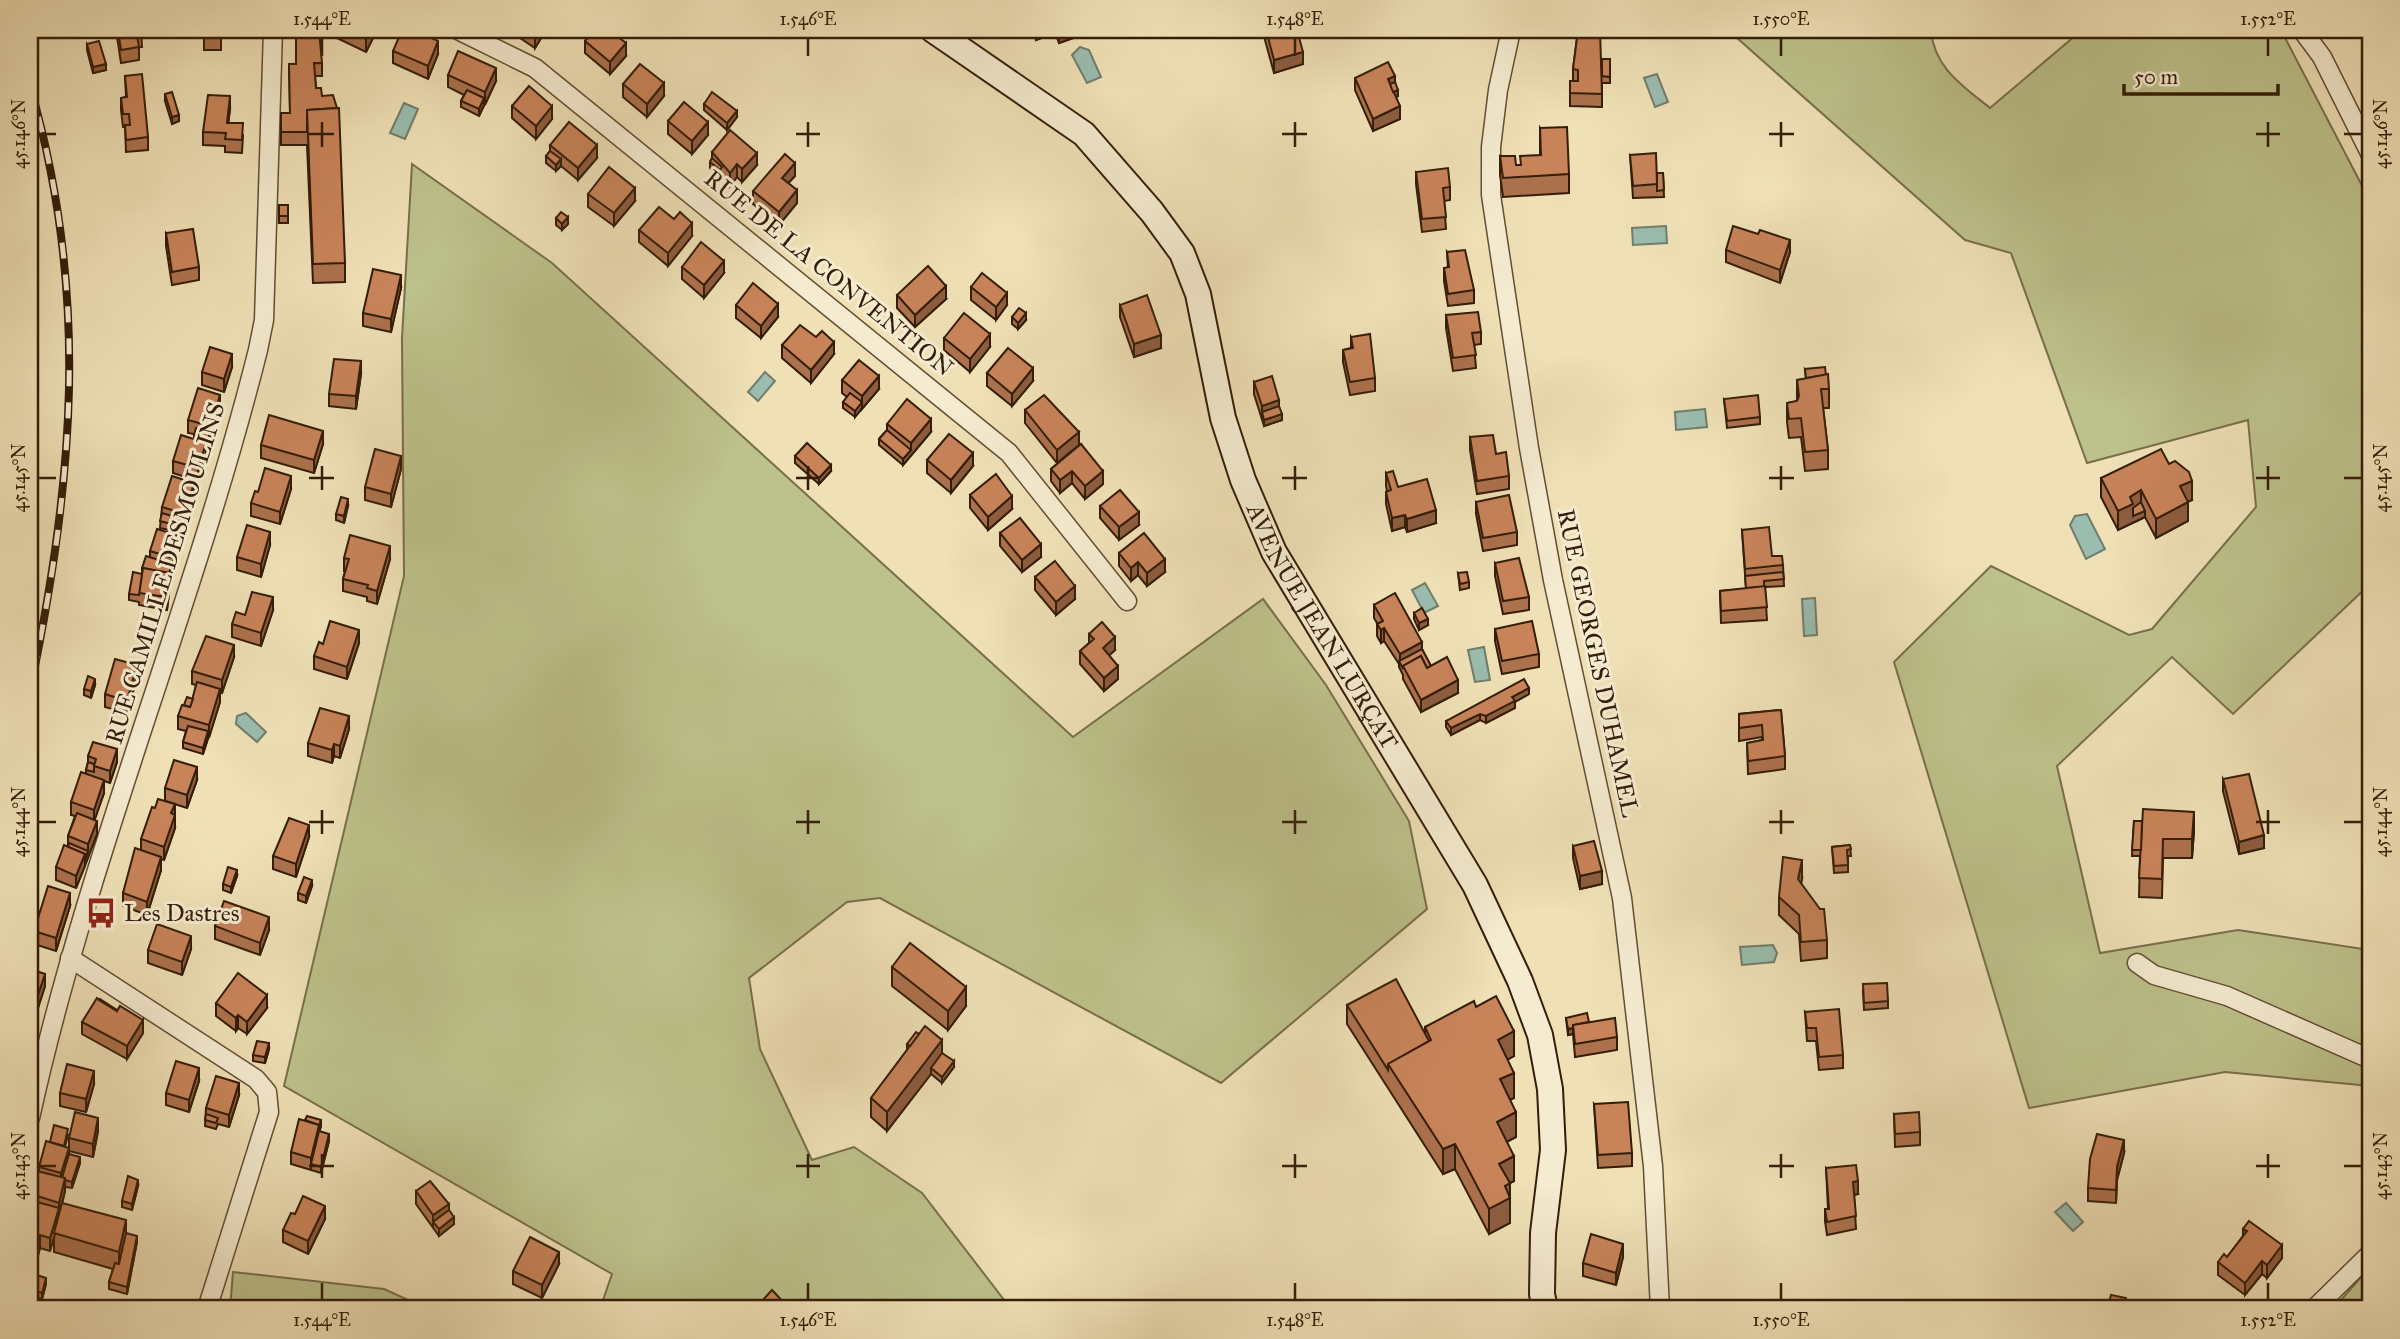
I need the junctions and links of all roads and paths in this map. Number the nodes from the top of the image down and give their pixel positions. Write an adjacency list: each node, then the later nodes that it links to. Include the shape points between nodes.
1 (273, 30): 8 (street, RUE CAMILLE DESMOULINS, via 264,320 258,350 187,594)
2 (458, 30): 7 (street, RUE DE LA CONVENTION, via 535,68 1009,453)
3 (933, 30): 14 (main road, AVENUE JEAN LURÇAT, via 1084,134 1182,253 1198,294 1223,418 1274,552 1475,885 1540,1035 1550,1089 1553,1150 1543,1233)
4 (1511, 30): 15 (street, RUE GEORGES DUHAMEL, via 1491,147 1491,195 1553,580 1622,898 1653,1166)
5 (2302, 30): 6 (street, via 2322,57)
6 (2370, 153)
7 (1127, 601)
8 (70, 958): 11 (street, RUE CAMILLE DESMOULINS); 13 (street, via 256,1080 267,1092 268,1112)
9 (2137, 963): 10 (street, via 2154,975 2227,996)
10 (2370, 1059)
11 (30, 1118)
12 (2370, 1254): 16 (street)
13 (206, 1309)
14 (1545, 1309)
15 (1660, 1309)
16 (2314, 1309)

